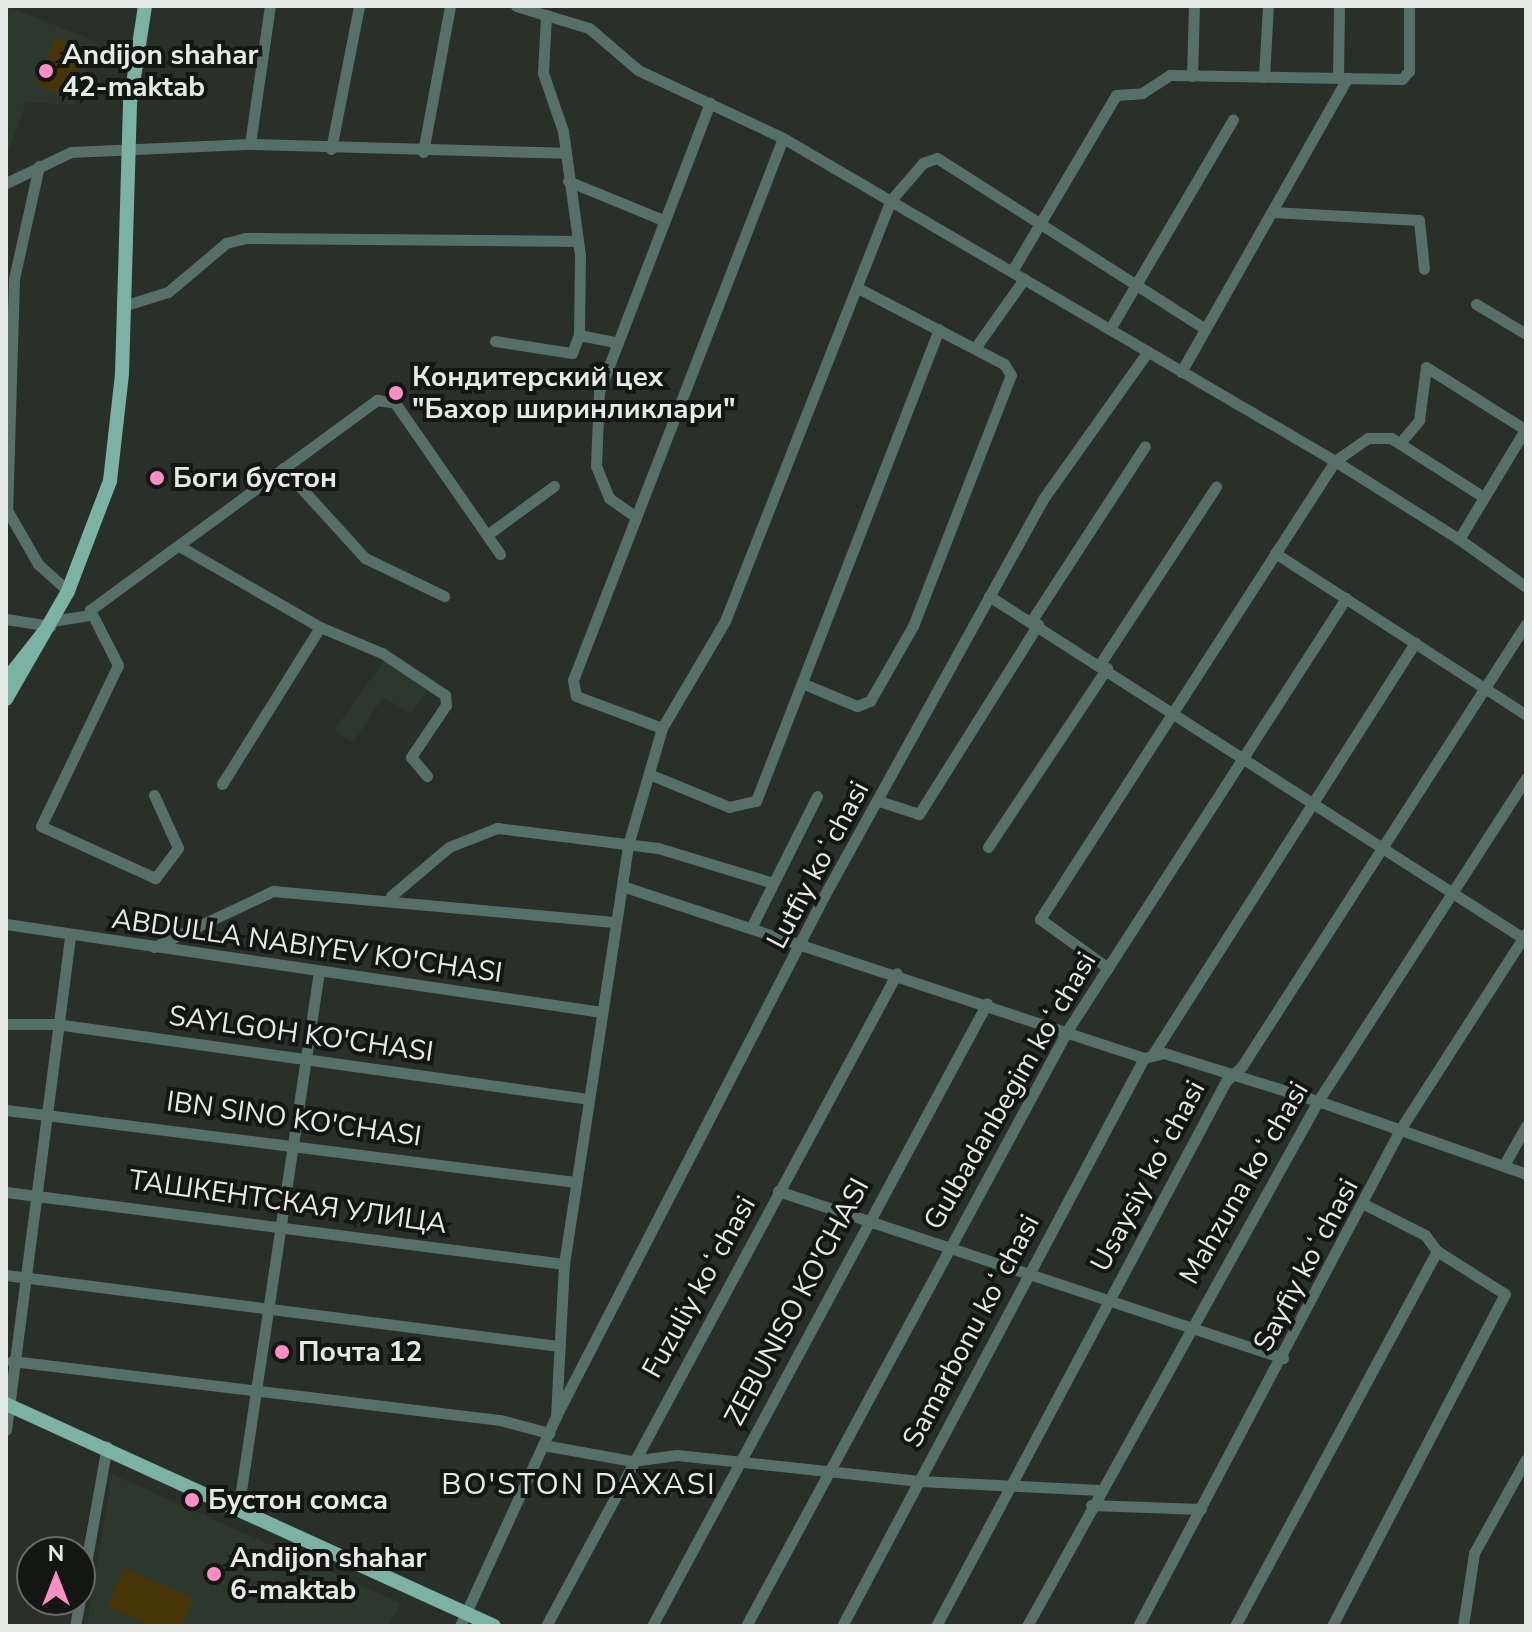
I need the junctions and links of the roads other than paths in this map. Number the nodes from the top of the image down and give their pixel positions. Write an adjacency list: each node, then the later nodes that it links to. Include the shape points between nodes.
1 (145, 6): 18 (main road)
2 (270, 6): 17 (street)
3 (359, 6): 19 (street)
4 (450, 6): 20 (street)
5 (516, 6): 10 (street)
6 (1194, 6): 11 (street)
7 (1268, 6): 12 (street)
8 (1339, 6): 13 (street)
9 (1409, 6): 13 (street, via 1407,77)
10 (546, 15): 14 (street, via 589,28 638,70); 21 (street, via 543,73)
11 (1192, 76): 12 (street); 28 (street, via 1170,75 1142,93 1116,95)
12 (1264, 77): 13 (street)
13 (1342, 78): 26 (street)
14 (710, 103): 16 (street); 27 (street)
15 (1233, 119): 35 (street)
16 (783, 138): 25 (street); 58 (street)
17 (250, 144): 18 (street); 19 (street)
18 (128, 149): 22 (street, via 71,152); 37 (main road)
19 (331, 149): 20 (street)
20 (423, 152): 21 (street)
21 (564, 153): 23 (street)
22 (39, 165): 24 (street); 32 (street)
23 (568, 181): 27 (street); 29 (street)
24 (6, 183)
25 (891, 200): 28 (street, via 923,163 937,158); 31 (street); 34 (street)
26 (1272, 212): 30 (street, via 1419,220); 40 (street)
27 (663, 220): 44 (street)
28 (1038, 225): 31 (street); 35 (street)
29 (578, 241): 37 (street, via 246,238 226,243 168,292); 42 (street)
30 (1424, 269)
31 (1012, 271): 33 (street)
32 (10, 279): 47 (street)
33 (1024, 279): 39 (street); 45 (street)
34 (858, 288): 38 (street); 84 (street, via 725,621)
35 (1135, 288): 39 (street); 40 (street)
36 (1476, 304): 41 (street)
37 (123, 306): 66 (main road, via 110,481)
38 (939, 329): 45 (street); 79 (street)
39 (1110, 329): 46 (street)
40 (1205, 329): 48 (street)
41 (1526, 334)
42 (579, 335): 43 (street, via 572,353); 44 (street)
43 (495, 341)
44 (614, 342): 58 (street, via 599,392 596,466 609,498)
45 (975, 348): 79 (street, via 1011,375 913,626 864,706)
46 (1148, 351): 48 (street); 68 (street, Lutfiy koʻchasi, via 1043,499)
47 (8, 360): 51 (street)
48 (1181, 372): 53 (street)
49 (1526, 429): 50 (street, via 1426,367 1419,420); 57 (street)
50 (1400, 443): 53 (street, via 1375,436); 57 (street)
51 (7, 445): 59 (street)
52 (1145, 446): 72 (street)
53 (1335, 461): 61 (street); 63 (street)
54 (283, 468): 60 (street, via 387,399); 62 (street); 67 (street, via 365,558)
55 (554, 486): 60 (street)
56 (1216, 487): 77 (street)
57 (1482, 496): 61 (street)
58 (636, 517): 84 (street, via 572,689)
59 (9, 527): 66 (street)
60 (487, 535): 64 (street)
61 (1459, 539): 65 (street)
62 (179, 546): 70 (street); 75 (street)
63 (1275, 553): 69 (street); 82 (street)
64 (500, 554)
65 (1526, 587)
66 (68, 591): 73 (main road)
67 (444, 596)
68 (989, 596): 72 (street); 92 (street, Lutfiy koʻchasi)
69 (1346, 598): 76 (street); 85 (street, Gulbadanbegim koʻchasi)
70 (91, 615): 73 (street); 90 (street, via 118,665 40,823 155,878 178,848)
71 (6, 619): 73 (street)
72 (1035, 622): 77 (street); 92 (street, via 919,814)
73 (51, 624): 78 (main road); 81 (main road)
74 (1526, 624): 80 (street, Usaysiy koʻchasi)
75 (320, 627): 87 (street, via 382,653 445,695 446,705 411,757); 89 (street)
76 (1415, 642): 80 (street); 93 (street, Samarbonu koʻchasi)
77 (1104, 666): 82 (street); 95 (street)
78 (6, 680)
79 (804, 684): 86 (street, via 751,807 729,807)
80 (1485, 688): 83 (street); 96 (street, Usaysiy koʻchasi)
81 (6, 699)
82 (1172, 711): 85 (street); 108 (street, via 1040,921)
83 (1526, 715)
84 (662, 728): 86 (street)
85 (1243, 757): 93 (street); 108 (street, Gulbadanbegim koʻchasi)
86 (649, 774): 94 (street)
87 (427, 776)
88 (1526, 778): 99 (street, Mahzuna koʻchasi)
89 (222, 784)
90 (154, 795)
91 (817, 796): 97 (street)
92 (879, 801): 106 (street, Lutfiy koʻchasi)
93 (1314, 803): 96 (street); 116 (street, Samarbonu koʻchasi)
94 (628, 845): 97 (street); 98 (street); 100 (street, via 497,828 449,847)
95 (988, 847)
96 (1383, 848): 99 (street); 118 (street, Usaysiy koʻchasi)
97 (770, 882): 103 (street)
98 (622, 886): 101 (street); 103 (street)
99 (1451, 892): 105 (street); 120 (street, Mahzuna koʻchasi)
100 (391, 896): 101 (street); 107 (street, via 273,891)
101 (614, 922): 112 (street)
102 (6, 924): 104 (street, ABDULLA NABIYEV KO'CHASI)
103 (753, 924): 106 (street)
104 (70, 936): 107 (street, ABDULLA NABIYEV KO'CHASI); 114 (street)
105 (1525, 937): 124 (street, Sayfiy koʻchasi)
106 (804, 941): 110 (street); 149 (street, Lutfiy koʻchasi)
107 (153, 947): 109 (street, ABDULLA NABIYEV KO'CHASI)
108 (1108, 968): 115 (street, Gulbadanbegim koʻchasi)
109 (319, 971): 112 (street, ABDULLA NABIYEV KO'CHASI); 117 (street)
110 (897, 973): 111 (street); 129 (street, Fuzuliy koʻchasi)
111 (987, 1003): 115 (street); 133 (street, ZEBUNISO KO'CHASI)
112 (602, 1012): 119 (street)
113 (6, 1024): 114 (street, SAYLGOH KO'CHASI)
114 (56, 1024): 117 (street, SAYLGOH KO'CHASI); 122 (street)
115 (1067, 1031): 116 (street); 135 (street, Gulbadanbegim koʻchasi)
116 (1149, 1056): 118 (street); 138 (street, Samarbonu koʻchasi)
117 (305, 1060): 119 (street, SAYLGOH KO'CHASI); 125 (street)
118 (1233, 1074): 120 (street); 141 (street, Usaysiy koʻchasi)
119 (588, 1099): 128 (street)
120 (1318, 1101): 124 (street); 143 (street, Mahzuna koʻchasi)
121 (6, 1110): 122 (street, IBN SINO KO'CHASI)
122 (48, 1110): 125 (street, IBN SINO KO'CHASI); 131 (street)
123 (1526, 1126): 126 (street)
124 (1401, 1128): 126 (street); 132 (street, Sayfiy koʻchasi)
125 (295, 1143): 128 (street, IBN SINO KO'CHASI); 134 (street)
126 (1504, 1165): 127 (street)
127 (1526, 1174)
128 (575, 1182): 137 (street)
129 (778, 1191): 133 (street); 155 (street, Fuzuliy koʻchasi)
130 (6, 1192): 131 (street, ТАШКЕНТСКАЯ УЛИЦА)
131 (38, 1192): 134 (street, ТАШКЕНТСКАЯ УЛИЦА); 140 (street)
132 (1366, 1205): 136 (street, via 1425,1235); 145 (street, Sayfiy koʻchasi)
133 (867, 1220): 135 (street); 156 (street, ZEBUNISO KO'CHASI)
134 (283, 1225): 137 (street, ТАШКЕНТСКАЯ УЛИЦА); 142 (street)
135 (949, 1246): 138 (street); 157 (street, Gulbadanbegim koʻchasi)
136 (1437, 1251): 174 (street); 175 (street, via 1498,1284 1505,1298)
137 (564, 1264): 144 (street)
138 (1028, 1272): 141 (street); 158 (street, Samarbonu koʻchasi)
139 (6, 1275): 140 (street)
140 (26, 1275): 142 (street); 146 (street)
141 (1111, 1297): 143 (street); 159 (street, Usaysiy koʻchasi)
142 (272, 1310): 144 (street); 147 (street)
143 (1191, 1323): 145 (street); 160 (street, Mahzuna koʻchasi)
144 (559, 1346): 149 (street)
145 (1283, 1358): 163 (street, Sayfiy koʻchasi)
146 (12, 1361): 147 (street); 148 (street)
147 (261, 1391): 151 (street); 161 (street)
148 (8, 1405): 150 (street); 153 (main road)
149 (556, 1416): 151 (street)
150 (6, 1430)
151 (549, 1433): 152 (street)
152 (543, 1445): 155 (street); 165 (street)
153 (107, 1446): 161 (main road); 164 (street)
154 (1526, 1459): 176 (street, via 1474,1553)
155 (632, 1461): 156 (street, via 677,1455); 167 (street, Fuzuliy koʻchasi)
156 (738, 1465): 157 (street); 168 (street, ZEBUNISO KO'CHASI)
157 (829, 1472): 158 (street); 169 (street, Gulbadanbegim koʻchasi)
158 (920, 1481): 159 (street); 170 (street, Samarbonu koʻchasi)
159 (1011, 1488): 160 (street); 171 (street, Usaysiy koʻchasi)
160 (1099, 1490): 162 (street, Mahzuna koʻchasi)
161 (239, 1504): 165 (main road)
162 (1091, 1505): 163 (street); 172 (street, Mahzuna koʻchasi)
163 (1201, 1509): 173 (street, Sayfiy koʻchasi)
164 (91, 1536)
165 (465, 1620): 166 (main road)
166 (494, 1626)
167 (546, 1626)
168 (652, 1626)
169 (746, 1626)
170 (842, 1626)
171 (936, 1626)
172 (1027, 1626)
173 (1138, 1626)
174 (1235, 1626)
175 (1332, 1626)
176 (1463, 1626)

